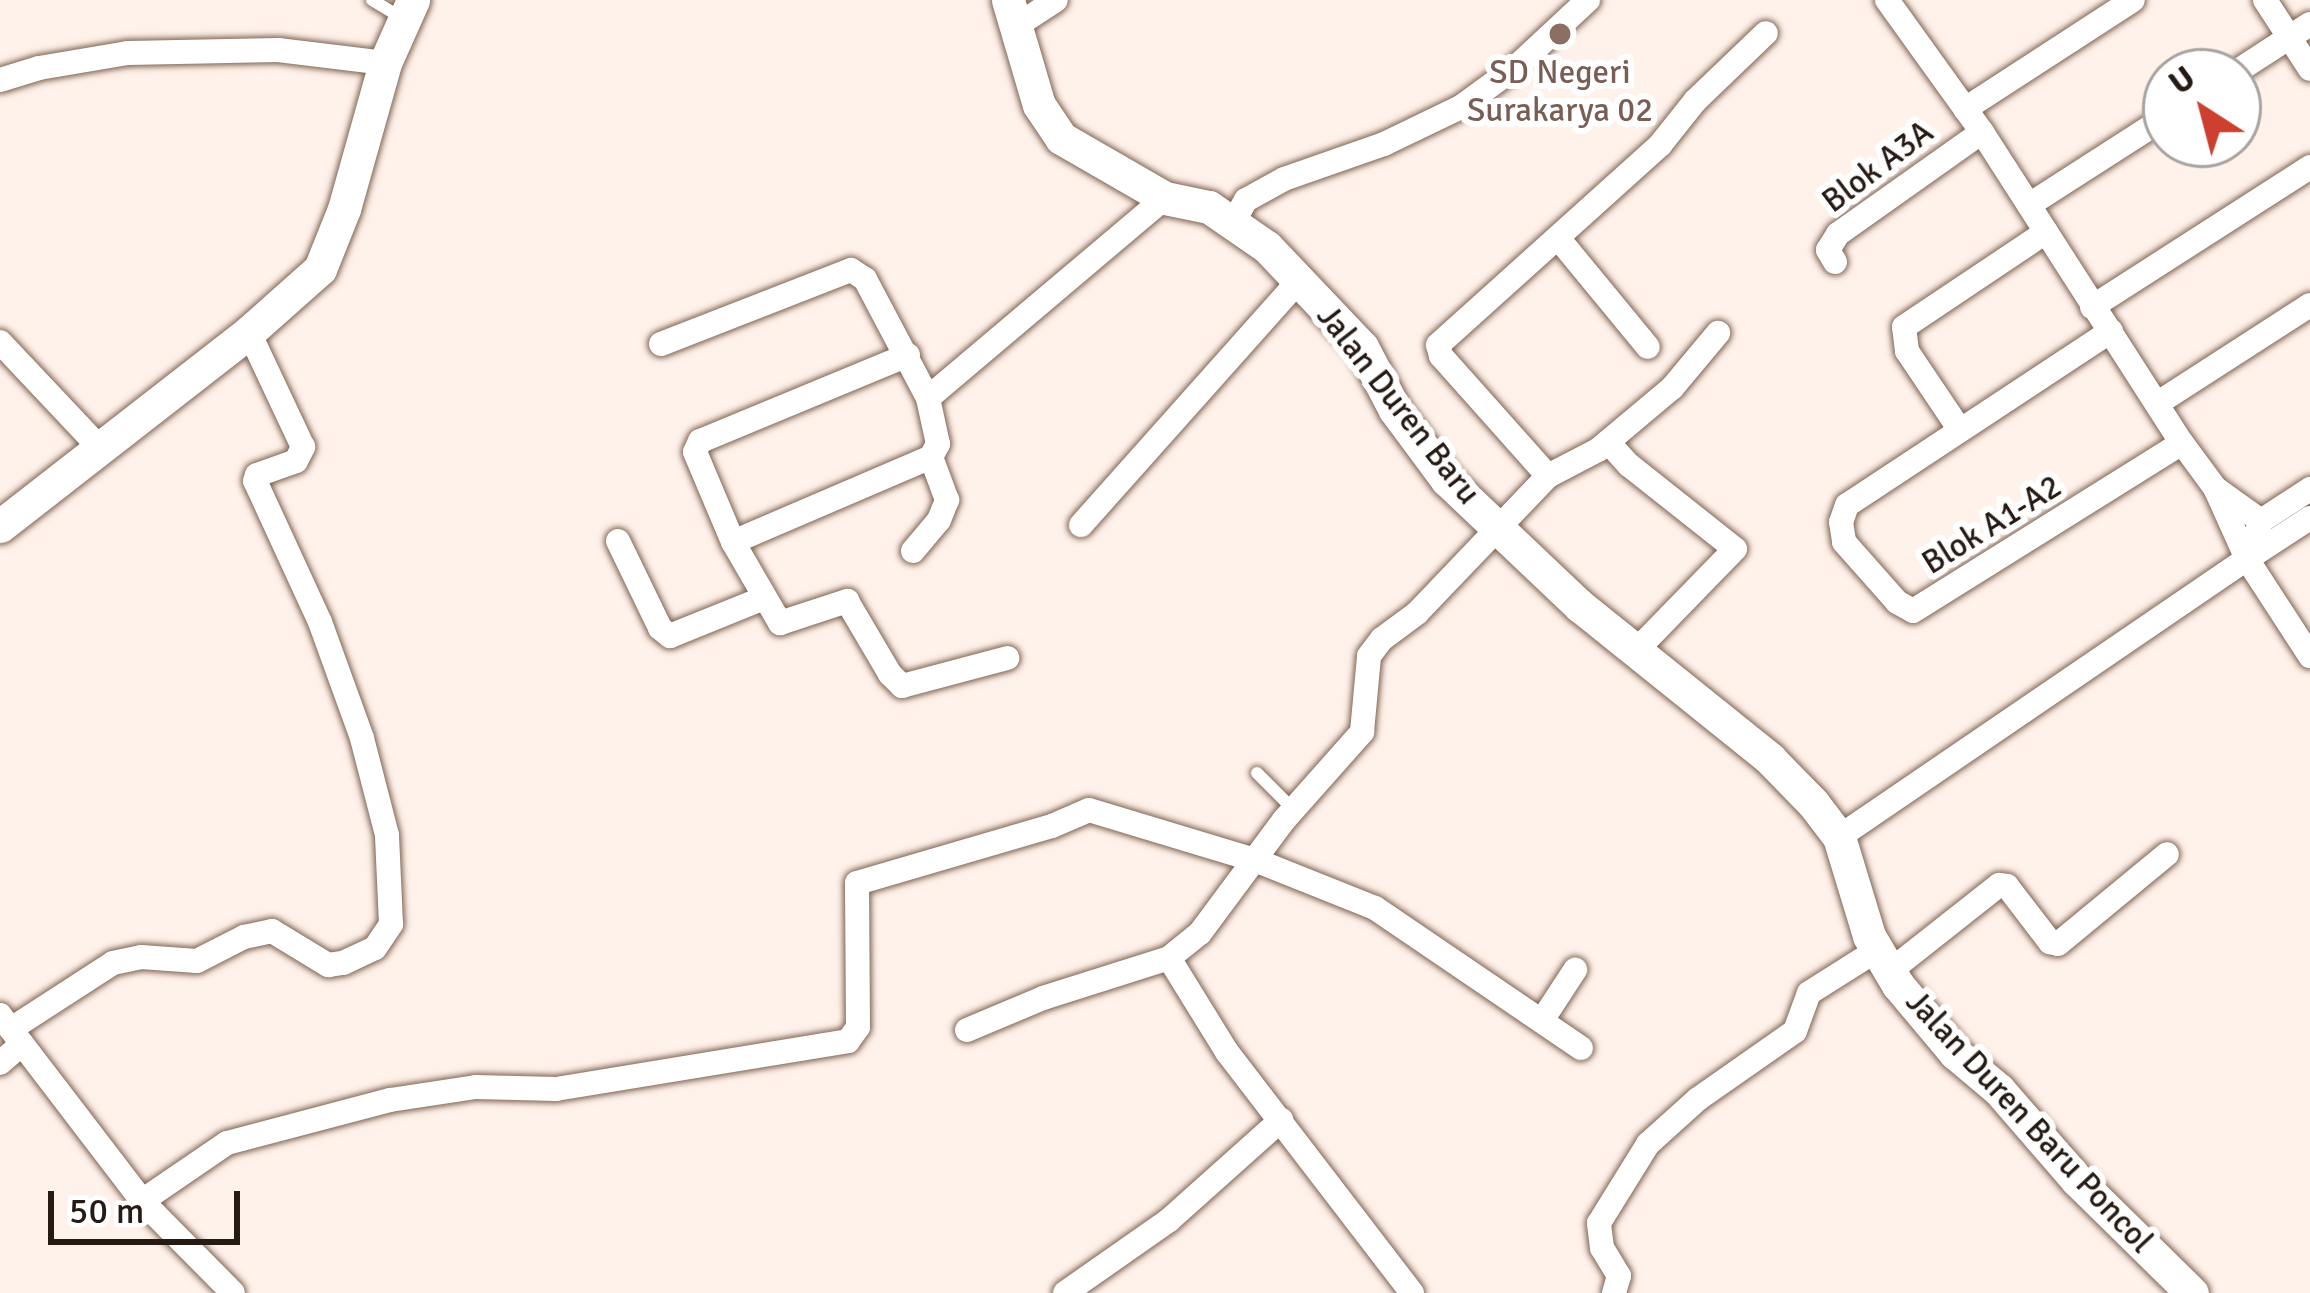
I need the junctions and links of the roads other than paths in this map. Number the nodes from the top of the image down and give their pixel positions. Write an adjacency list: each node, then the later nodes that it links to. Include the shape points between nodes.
1 (372, 0): 7 (lane)
2 (1056, 0): 8 (street)
3 (1588, 0): 21 (street, via 1461,107 1284,178 1246,200)
4 (1888, 0): 15 (street)
5 (2133, 0): 15 (street)
6 (2265, 0): 9 (street)
7 (408, 9): 12 (street)
8 (1010, 14): 19 (street, Jalan Duren Baru, via 1039,105 1061,138)
9 (2300, 31): 11 (street); 13 (street)
10 (1766, 33): 23 (street)
11 (2262, 55)
12 (385, 63): 14 (street, via 278,50 128,53); 29 (street, via 320,268)
13 (2310, 69)
14 (0, 80)
15 (1965, 109): 16 (street)
16 (1982, 132): 20 (street); 24 (street, Blok A3A, via 1838,234 1828,250)
17 (2142, 132): 20 (street)
18 (2310, 166): 27 (street)
19 (1165, 198): 21 (street, Jalan Duren Baru, via 1209,207); 35 (street)
20 (2029, 205): 22 (street)
21 (1233, 223): 25 (street, Jalan Duren Baru)
22 (2046, 232): 27 (street); 37 (street, via 1904,327 1907,351)
23 (1558, 238): 33 (street); 42 (street, via 1437,350)
24 (1835, 262)
25 (1300, 280): 47 (street); 49 (street, Jalan Duren Baru, via 1362,347 1395,410 1447,480)
26 (2310, 305): 36 (street)
27 (2092, 308): 28 (street)
28 (2111, 331): 36 (street); 37 (street, Blok A1-A2)
29 (249, 332): 40 (street); 67 (street, via 303,447 303,456 255,481 320,622 362,739 387,835 391,925 375,949 343,963 328,965 272,932 197,961 113,963)
30 (1718, 333): 38 (street, via 1682,379)
31 (0, 342): 40 (street)
32 (661, 344): 34 (street, via 851,270 866,279)
33 (1648, 347)
34 (908, 355): 35 (street); 51 (street, via 700,441 695,452)
35 (928, 398): 41 (street, via 938,443)
36 (2158, 403): 39 (street)
37 (1960, 430): 39 (street, Blok A1-A2, via 1847,505 1841,522 1844,542 1913,611)
38 (1608, 442): 42 (street); 55 (street, via 1735,549)
39 (2182, 443): 43 (street)
40 (98, 446): 48 (street)
41 (931, 457): 51 (street); 52 (street, via 947,500)
42 (1548, 476): 49 (street)
43 (2215, 488): 46 (street); 53 (street)
44 (2310, 489): 46 (street)
45 (2310, 518): 53 (street)
46 (2261, 521): 53 (street)
47 (1081, 525)
48 (0, 526)
49 (1496, 529): 55 (street, Jalan Duren Baru Poncol); 59 (street, via 1369,656 1362,732)
50 (619, 542): 54 (street, via 670,635)
51 (734, 542): 54 (street)
52 (914, 551)
53 (2247, 559): 56 (street); 60 (street)
54 (764, 598): 57 (street, via 786,626 847,601 902,686)
55 (1634, 653): 60 (street, Jalan Duren Baru Poncol, via 1770,759)
56 (2310, 656)
57 (1007, 658)
58 (1257, 773): 59 (lane)
59 (1294, 810): 62 (street)
60 (1839, 837): 64 (street, Jalan Duren Baru Poncol)
61 (2168, 854): 64 (street, via 2057,944 1999,885)
62 (1255, 860): 63 (street, via 1201,933); 66 (street, via 1376,908); 72 (street, via 1089,810 867,876 856,892 859,1027 848,1041 556,1089 476,1087 390,1100 226,1143)
63 (1169, 958): 68 (street); 71 (street)
64 (1884, 960): 76 (street, via 1809,993 1795,1030 1648,1144 1599,1223 1602,1248 1619,1276); 77 (street, Jalan Duren Baru Poncol, via 1955,1053)
65 (1575, 970): 66 (street)
66 (1543, 1019): 69 (street)
67 (11, 1030): 70 (street); 72 (street)
68 (967, 1030)
69 (1581, 1048)
70 (0, 1063)
71 (1281, 1120): 73 (street); 75 (street)
72 (142, 1201): 74 (street)
73 (1077, 1290)
74 (233, 1293)
75 (1412, 1293)
76 (1614, 1293)
77 (2192, 1293)

